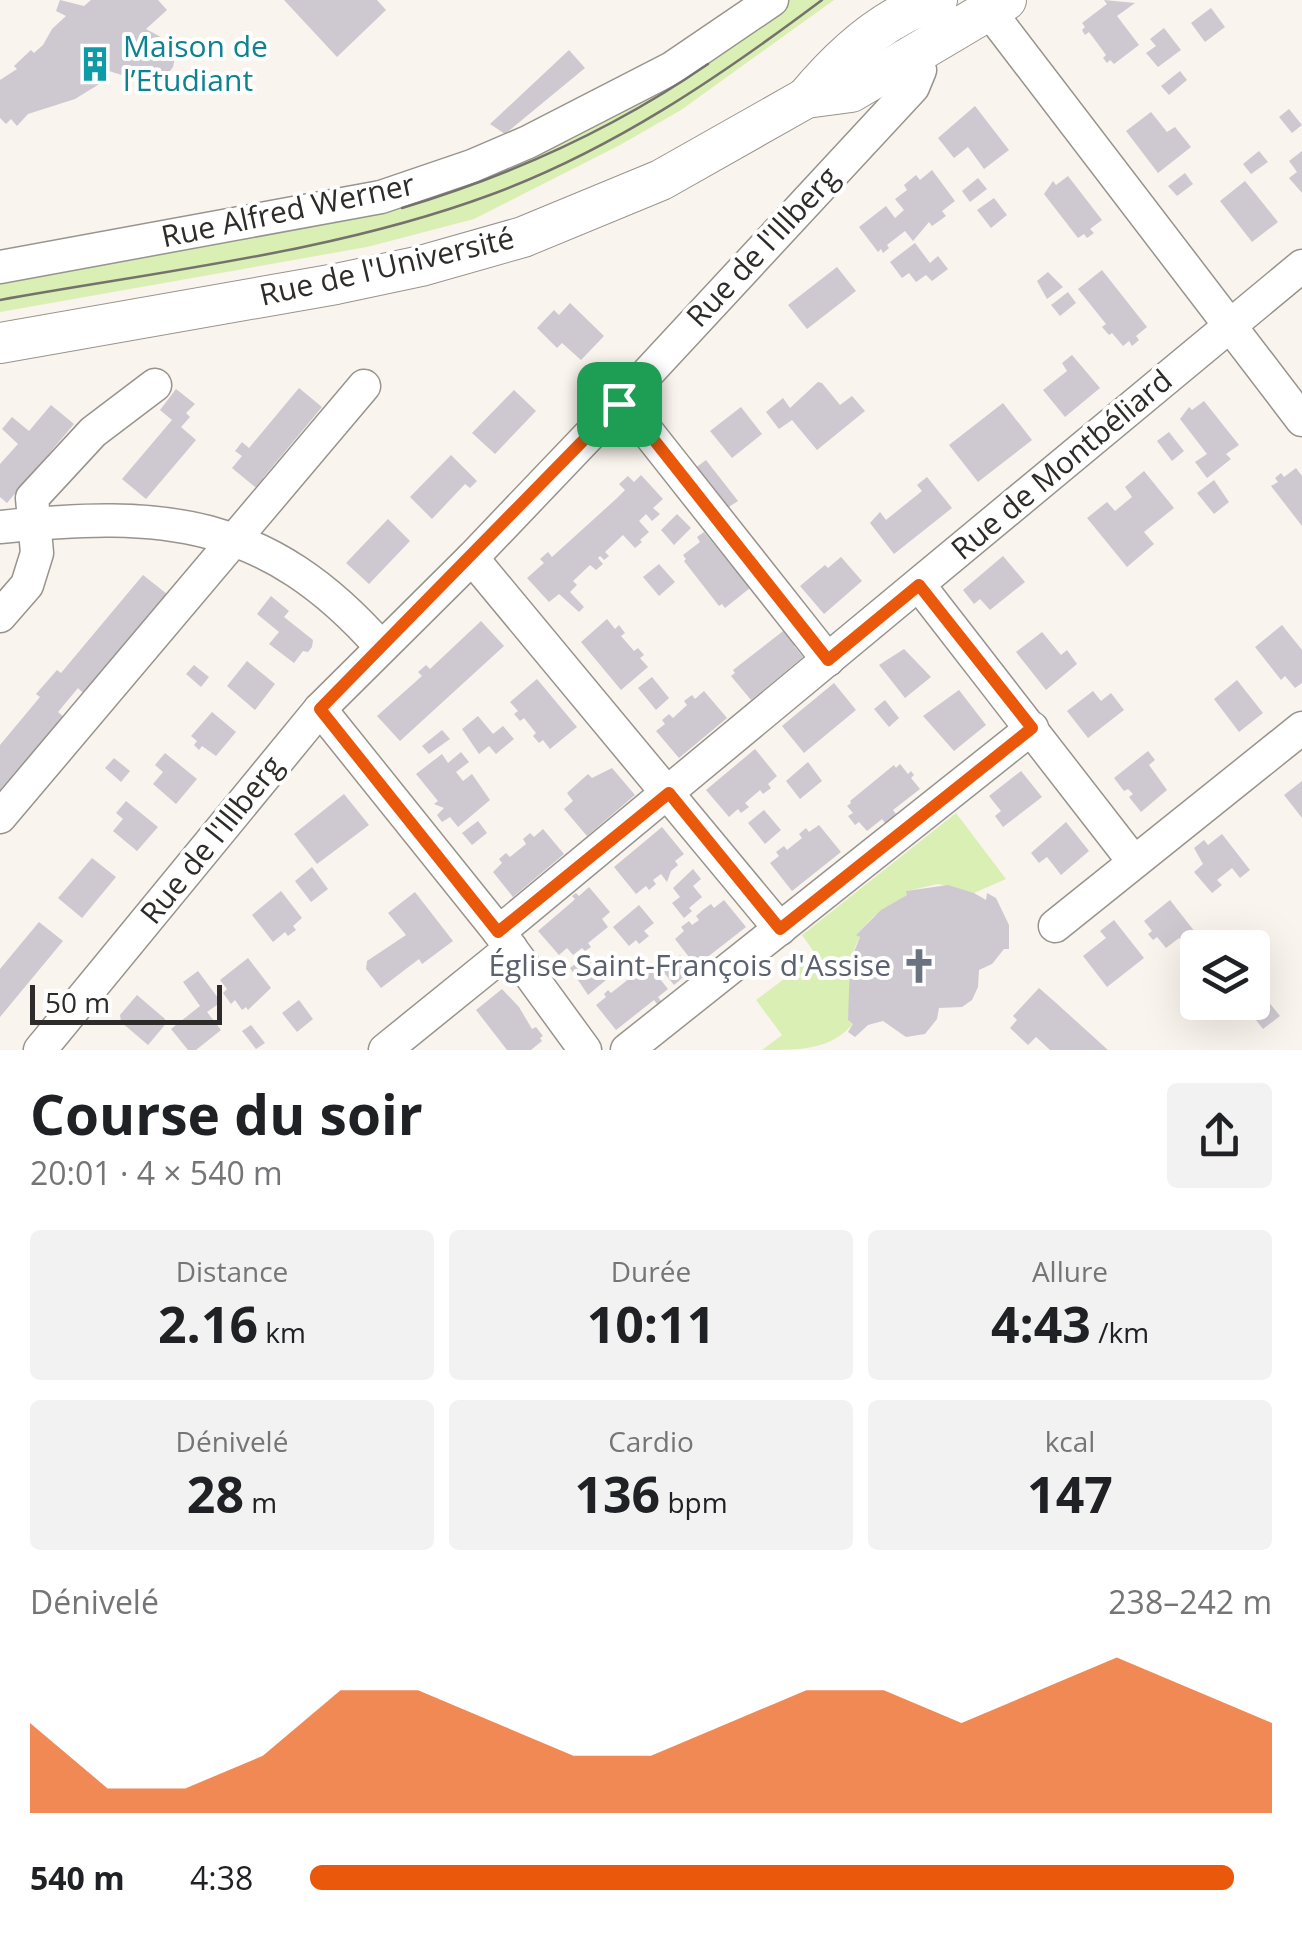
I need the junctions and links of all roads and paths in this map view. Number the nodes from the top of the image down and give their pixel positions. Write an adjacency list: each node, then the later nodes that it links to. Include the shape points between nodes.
1 (772, 0): 6 (street, Rue Alfred Werner, via 672,68 472,166 380,197)
2 (937, 0): 4 (main road); 5 (main road, Rue de l'Université, via 912,7 835,62)
3 (998, 6): 4 (main road); 8 (street)
4 (914, 56): 5 (main road, Rue de l'Université, via 850,92); 12 (street, Rue de l'Illberg, via 920,70 912,87)
5 (806, 98): 9 (main road, Rue de l'Université, via 661,180 523,236 336,284)
6 (0, 266)
7 (1302, 266): 8 (street, Rue de Montbéliard)
8 (1230, 326): 13 (street); 18 (street, Rue de Montbéliard)
9 (0, 343)
10 (156, 386): 14 (street, via 93,432 32,498)
11 (364, 386): 16 (street)
12 (619, 404): 17 (street, Rue de l'Illberg); 21 (street)
13 (1302, 420)
14 (34, 524): 15 (street); 16 (street, via 132,522); 19 (street, via 37,553 27,585)
15 (0, 528)
16 (234, 538): 20 (street, via 319,587); 26 (street)
17 (472, 558): 20 (street, Rue de l'Illberg); 25 (street)
18 (919, 585): 21 (street, Rue de Montbéliard); 23 (street)
19 (0, 616)
20 (381, 648): 22 (street, Rue de l'Illberg)
21 (828, 660): 25 (street, Rue de Montbéliard)
22 (320, 709): 30 (street); 31 (street, Rue de l'Illberg)
23 (1032, 728): 27 (street); 29 (street)
24 (1302, 728): 27 (street)
25 (669, 793): 29 (street); 30 (street, Rue de Montbéliard)
26 (0, 817)
27 (1134, 862): 28 (street)
28 (1055, 926)
29 (780, 929): 34 (street)
30 (505, 940): 32 (street, Rue de Montbéliard); 33 (street)
31 (40, 1050)
32 (385, 1050)
33 (585, 1050)
34 (627, 1050)

